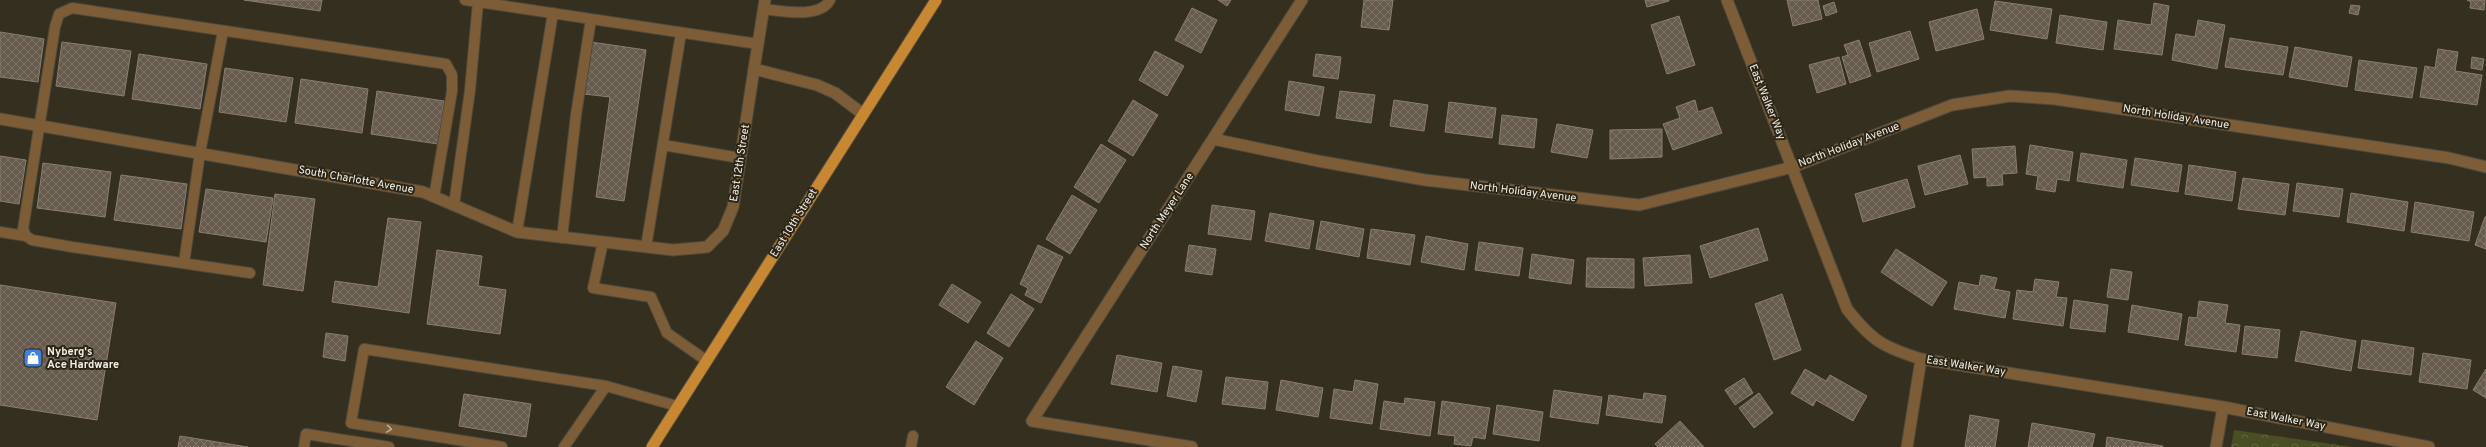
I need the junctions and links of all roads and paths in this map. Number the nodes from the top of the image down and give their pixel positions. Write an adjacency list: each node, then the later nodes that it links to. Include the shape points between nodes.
1 (465, 0): 6 (lane)
2 (830, 0): 7 (lane, via 828,4 809,13)
3 (936, 0): 14 (main road, East 10th Street)
4 (1302, 0): 17 (street, North Meyer Lane)
5 (1727, 0): 22 (street, East Walker Way)
6 (478, 2): 8 (lane); 24 (lane, via 470,90)
7 (764, 5): 12 (street, East 12th Street)
8 (554, 13): 9 (lane); 26 (lane)
9 (591, 19): 11 (lane); 28 (lane, via 576,115)
10 (223, 31): 16 (lane, via 72,8 59,14 54,27); 19 (lane); 23 (lane, via 446,64 452,75 452,91)
11 (681, 33): 12 (lane); 18 (lane)
12 (758, 44): 13 (street, East 12th Street)
13 (754, 69): 14 (street, via 835,92); 20 (street, East 12th Street)
14 (863, 114): 35 (main road, East 10th Street)
15 (0, 119): 16 (street, South Charlotte Avenue)
16 (40, 126): 19 (street, South Charlotte Avenue); 27 (lane, via 23,229)
17 (1213, 139): 22 (street, North Holiday Avenue, via 1318,162 1425,180 1639,205); 48 (street, North Meyer Lane, via 1032,421)
18 (663, 145): 20 (lane); 30 (lane)
19 (200, 153): 23 (street, South Charlotte Avenue, via 423,192); 32 (lane)
20 (740, 158): 31 (street, East 12th Street, via 733,207 723,231)
21 (2486, 166): 22 (street, North Holiday Avenue, via 2449,158 2055,99 2010,96 1952,105)
22 (1793, 167): 34 (street, East Walker Way, via 1847,309 1865,332 1889,349)
23 (434, 197): 24 (street, South Charlotte Avenue)
24 (454, 205): 26 (street, South Charlotte Avenue)
25 (0, 232): 27 (lane)
26 (517, 232): 28 (street, South Charlotte Avenue)
27 (26, 236): 32 (lane, via 32,240 72,247)
28 (562, 238): 29 (street, South Charlotte Avenue)
29 (602, 242): 30 (street, South Charlotte Avenue); 35 (lane, via 593,288 651,297 667,333)
30 (646, 247): 31 (street, South Charlotte Avenue, via 673,250)
31 (706, 247)
32 (184, 263): 33 (lane)
33 (250, 273)
34 (1921, 359): 38 (street, East Walker Way); 49 (street)
35 (707, 361): 37 (main road, East 10th Street)
36 (606, 386): 37 (lane); 43 (lane, one-way to 43, via 364,349 351,423); 44 (lane)
37 (677, 406): 39 (main road, East 10th Street)
38 (2223, 408): 50 (street); 51 (street, East Walker Way)
39 (663, 430): 45 (main road, East 10th Street); 46 (main road)
40 (913, 436): 47 (lane)
41 (304, 447): 42 (lane, via 306,434)
42 (389, 447)
43 (502, 447)
44 (564, 447)
45 (652, 447)
46 (658, 447)
47 (911, 447)
48 (1192, 447)
49 (1908, 447)
50 (2216, 447)
51 (2429, 447)

